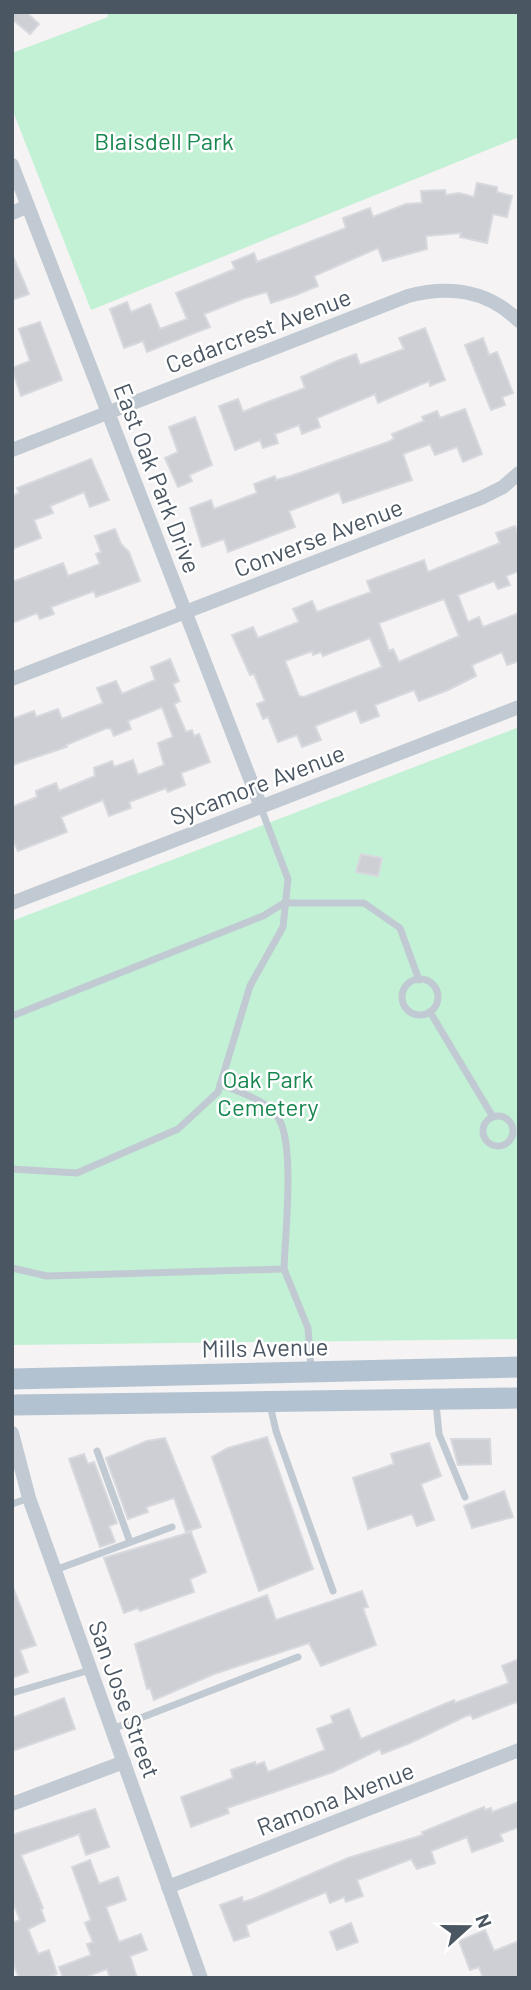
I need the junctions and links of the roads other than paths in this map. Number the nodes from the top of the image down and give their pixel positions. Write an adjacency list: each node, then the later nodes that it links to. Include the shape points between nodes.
1 (12, 165): 2 (street, East Oak Park Drive)
2 (29, 206): 3 (street); 5 (street, East Oak Park Drive)
3 (12, 213)
4 (519, 321): 5 (street, Cedarcrest Avenue, via 492,299 430,290)
5 (108, 413): 6 (street, Cedarcrest Avenue); 8 (street, East Oak Park Drive)
6 (12, 450)
7 (519, 473): 8 (street, Converse Avenue, via 481,498)
8 (185, 612): 9 (street, Converse Avenue); 11 (street, East Oak Park Drive)
9 (12, 679)
10 (519, 707): 11 (street, Sycamore Avenue)
11 (261, 807): 12 (street, Sycamore Avenue); 13 (lane, via 288,879)
12 (12, 903)
13 (284, 903): 14 (lane, via 364,903 400,928); 16 (lane, via 263,916); 17 (lane, via 283,927 250,985)
14 (419, 979): 15 (lane, via 435,986 439,997); 15 (lane, via 404,987 401,998 405,1009 415,1015)
15 (430, 1012): 18 (lane)
16 (12, 1016)
17 (220, 1084): 19 (lane, via 218,1092 178,1129 77,1174); 21 (lane, via 252,1097 279,1118 286,1142)
18 (493, 1117): 18 (lane, via 484,1127 484,1136 490,1144 500,1146 513,1134 513,1125 506,1117)
19 (12, 1169)
20 (12, 1268): 21 (lane, via 47,1276)
21 (284, 1269): 23 (lane, via 308,1328)
22 (519, 1367): 23 (main road, Mills Avenue)
23 (312, 1372): 24 (main road, Mills Avenue)
24 (12, 1378)
25 (519, 1398): 26 (main road)
26 (436, 1399): 27 (main road); 31 (lane, via 439,1434)
27 (270, 1401): 28 (main road); 37 (lane, via 276,1431)
28 (12, 1405)
29 (12, 1433): 32 (street, San Jose Street)
30 (97, 1451): 35 (lane)
31 (465, 1497)
32 (29, 1498): 33 (lane); 36 (street, San Jose Street)
33 (12, 1504)
34 (172, 1527): 35 (lane)
35 (130, 1542): 36 (lane)
36 (55, 1570): 39 (street, San Jose Street)
37 (333, 1591)
38 (298, 1657): 41 (lane)
39 (90, 1670): 40 (lane); 41 (street, San Jose Street)
40 (12, 1693)
41 (112, 1729): 43 (street, San Jose Street)
42 (519, 1750): 45 (street, Ramona Avenue)
43 (124, 1762): 44 (street); 45 (street, San Jose Street)
44 (12, 1804)
45 (168, 1887): 46 (street, San Jose Street)
46 (201, 1978)

